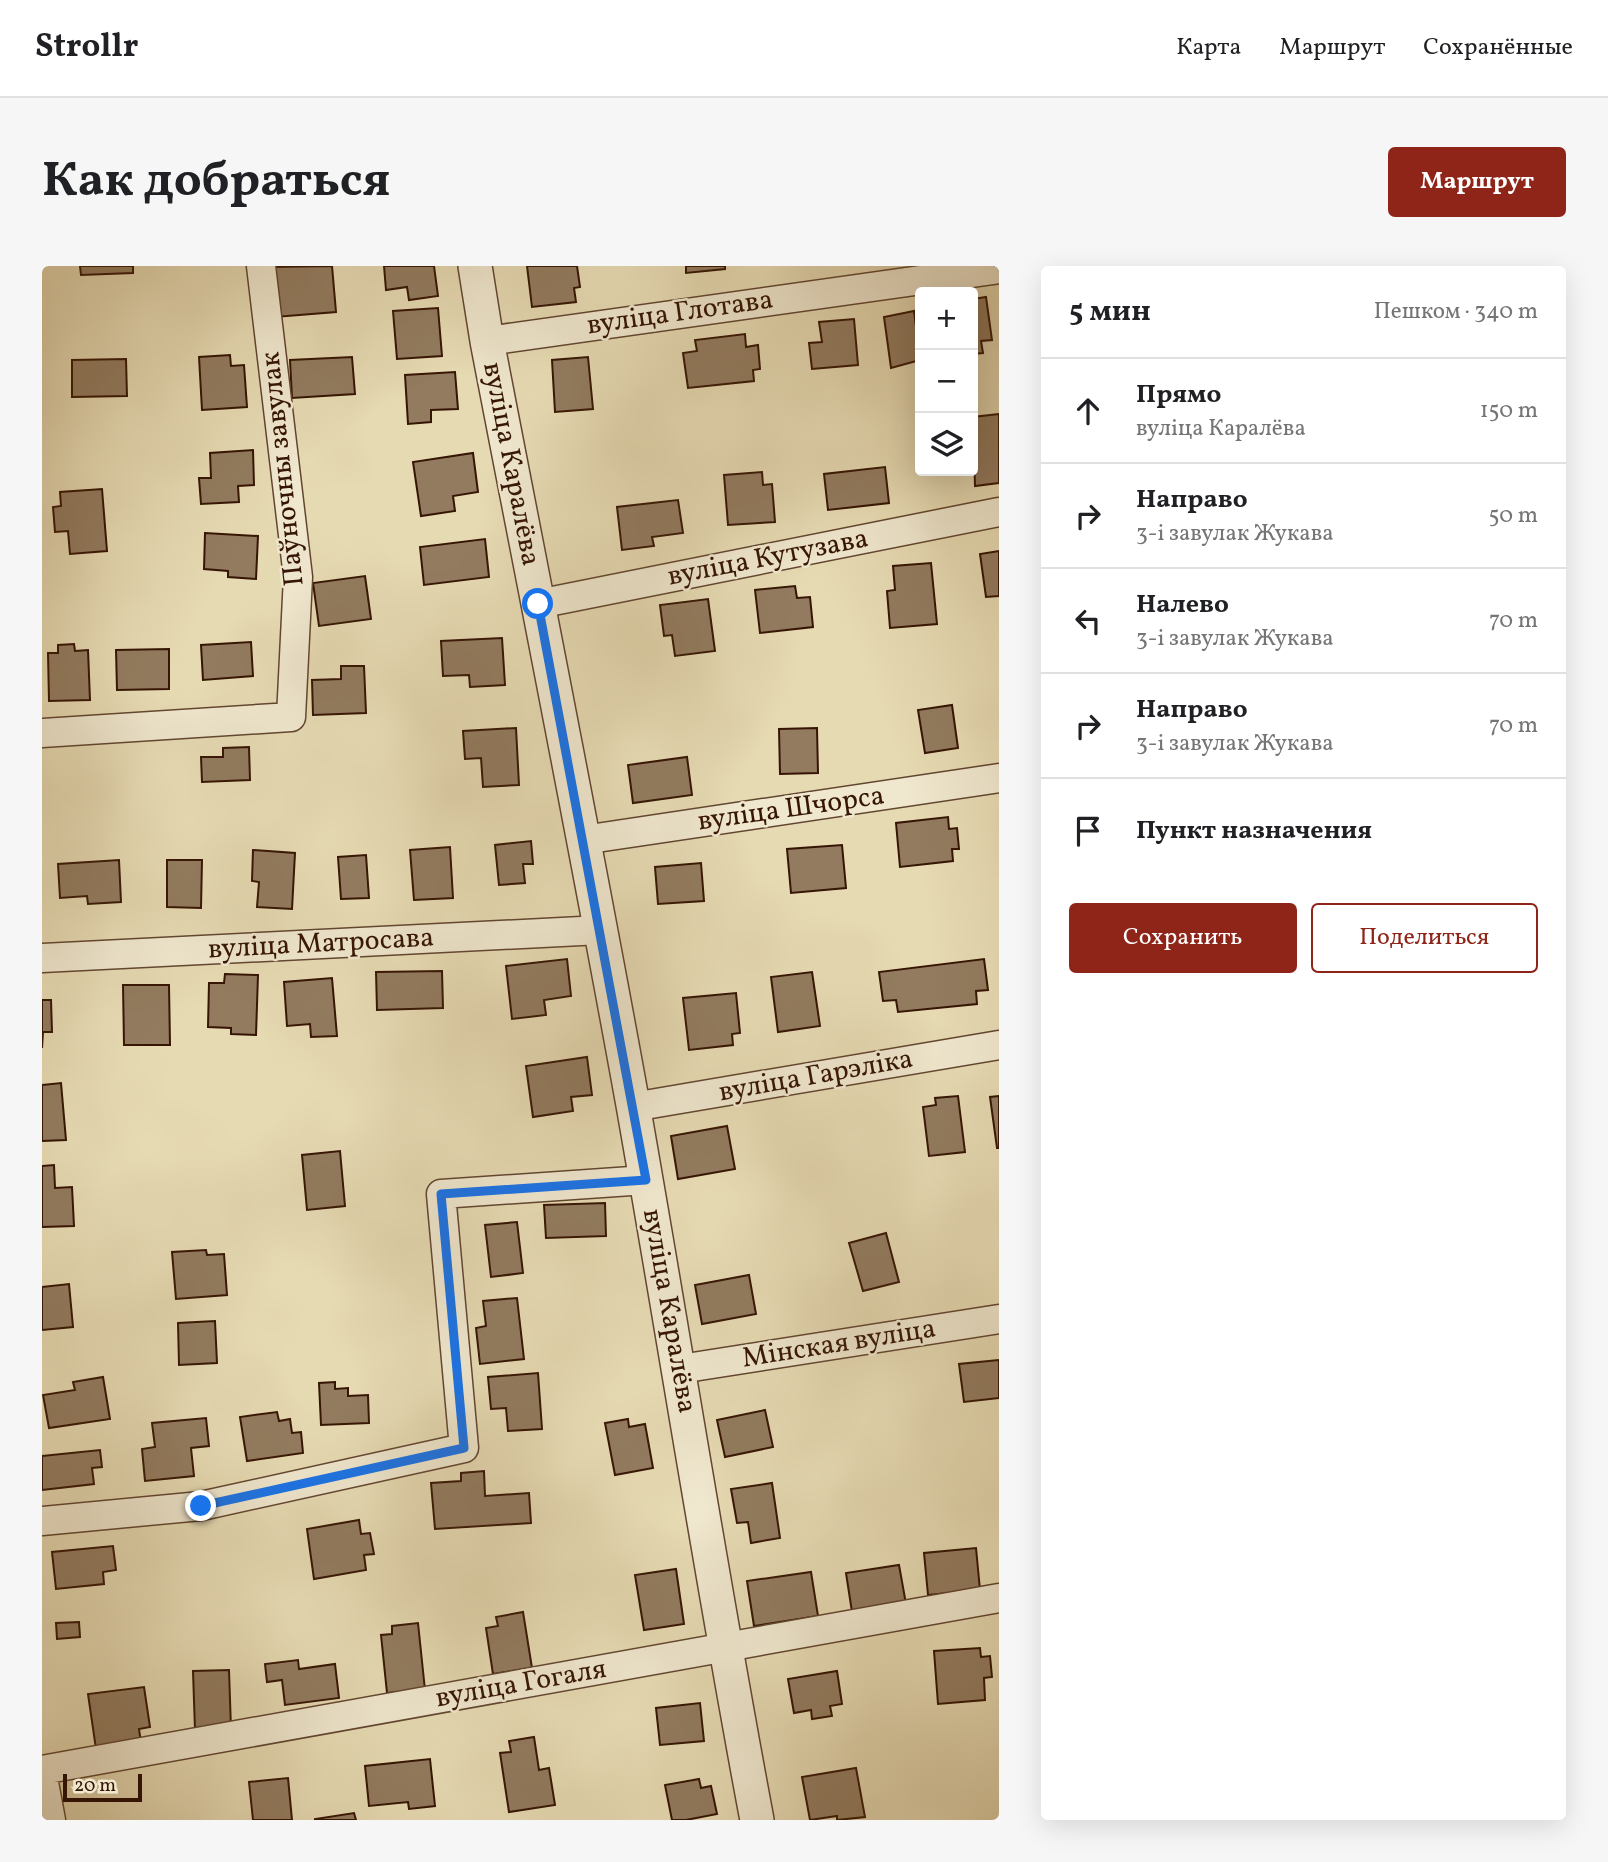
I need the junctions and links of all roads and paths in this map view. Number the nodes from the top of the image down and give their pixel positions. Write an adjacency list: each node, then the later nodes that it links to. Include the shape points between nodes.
1 (261, 266): 7 (street, Паўночны завулак, via 298,577 291,717)
2 (475, 266): 4 (street, вуліца Каралёва)
3 (999, 269): 4 (street, вуліца Глотава)
4 (486, 341): 6 (street, вуліца Каралёва)
5 (999, 512): 6 (street, вуліца Кутузава)
6 (538, 604): 9 (street, вуліца Каралёва)
7 (42, 733)
8 (999, 778): 9 (street, вуліца Шчорса)
9 (583, 840): 10 (street, вуліца Каралёва)
10 (601, 930): 11 (street, вуліца Матросава); 13 (street, вуліца Каралёва)
11 (42, 958)
12 (999, 1045): 13 (street, вуліца Гарэліка)
13 (633, 1107): 14 (street, вуліца Каралёва)
14 (646, 1180): 16 (street, вуліца Каралёва); 17 (street, via 441,1194 464,1448 201,1506)
15 (999, 1319): 16 (street, Мінская вуліца)
16 (680, 1369): 19 (street, вуліца Каралёва)
17 (42, 1521)
18 (999, 1598): 19 (street, вуліца Гогаля)
19 (724, 1648): 20 (street, вуліца Гогаля); 22 (street, вуліца Каралёва)
20 (42, 1771): 21 (street)
21 (51, 1820)
22 (757, 1820)

